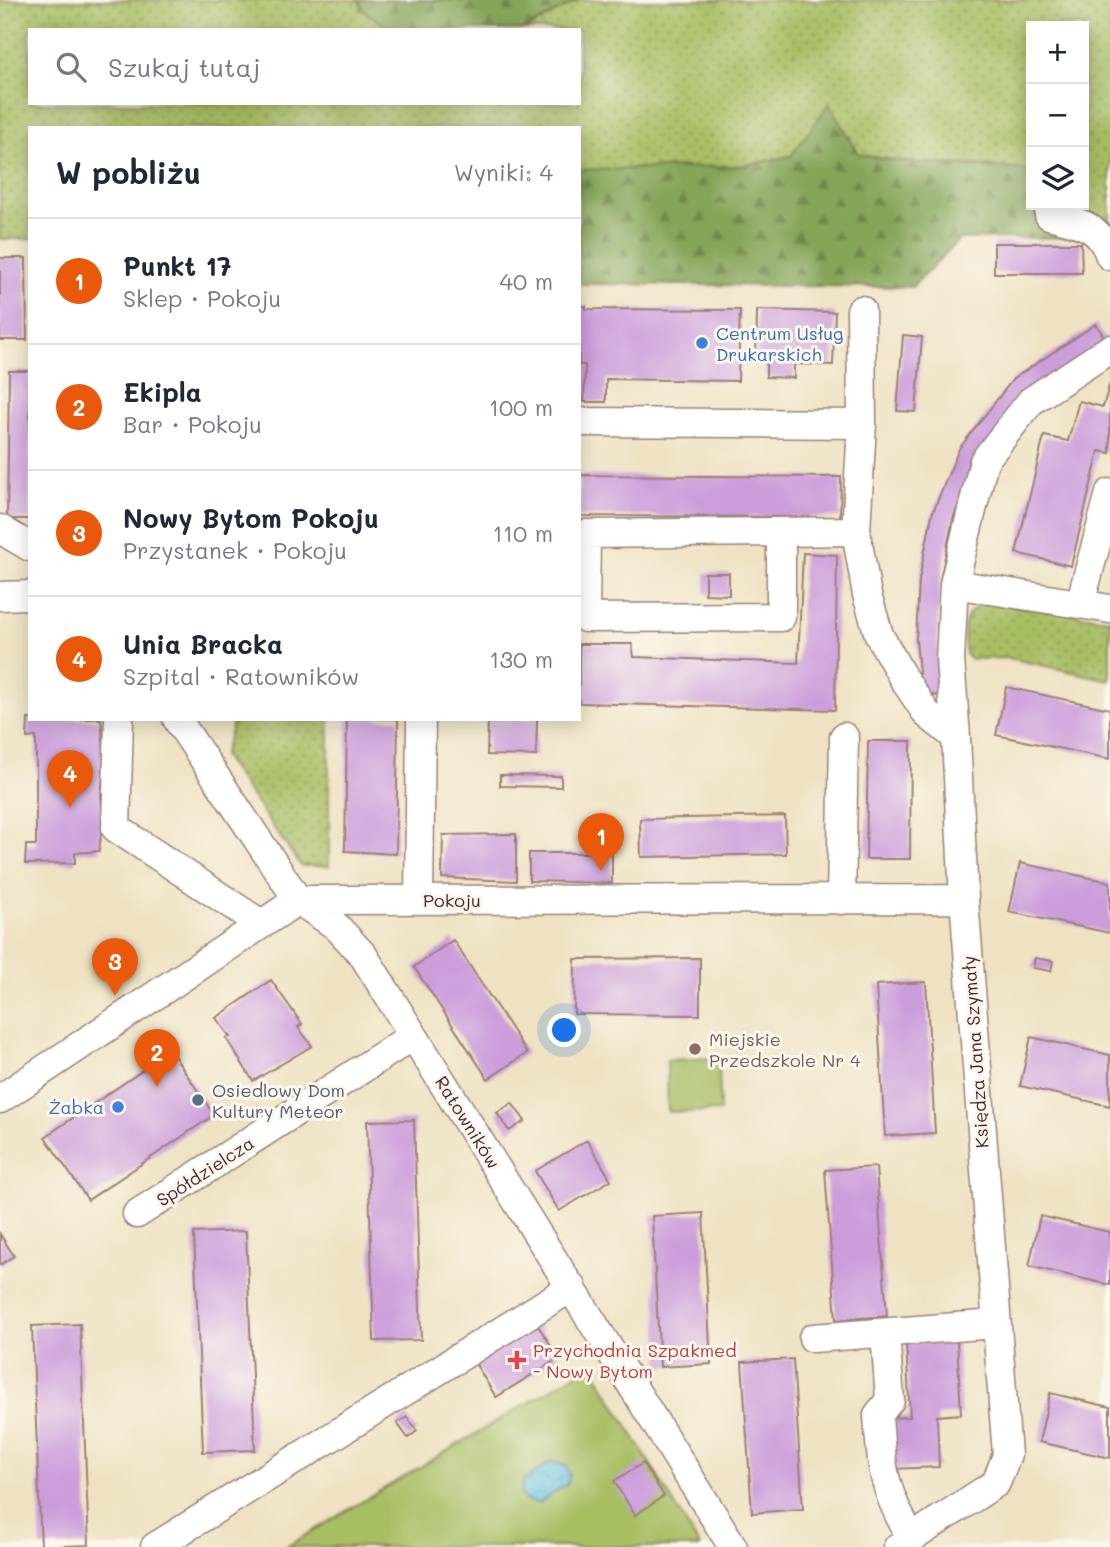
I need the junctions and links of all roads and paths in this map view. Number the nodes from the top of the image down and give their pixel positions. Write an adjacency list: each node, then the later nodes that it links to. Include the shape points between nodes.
1 (1049, 215): 2 (street, via 1085,225 1104,237)
2 (1110, 256)
3 (861, 310): 6 (street)
4 (1110, 349): 13 (street, Księdza Jana Szymały, via 1031,401 984,461)
5 (581, 422): 6 (street)
6 (862, 424): 9 (street)
7 (1110, 493): 16 (street)
8 (0, 529): 12 (street)
9 (856, 531): 10 (street); 22 (street, via 879,635 927,714)
10 (781, 532): 11 (street); 11 (street, via 781,617 585,618)
11 (583, 534)
12 (28, 546)
13 (954, 584): 16 (street); 22 (street, Księdza Jana Szymały, via 950,660)
14 (28, 595): 15 (street)
15 (0, 596)
16 (1080, 604): 17 (street)
17 (1110, 609)
18 (119, 721): 27 (street, via 116,828)
19 (178, 721): 23 (street, Ratowników)
20 (421, 721): 24 (street)
21 (845, 737): 25 (street)
22 (956, 737): 26 (street, Księdza Jana Szymały)
23 (298, 900): 24 (street, Pokoju); 27 (street); 28 (street, Ratowników, via 336,926 363,955)
24 (419, 900): 25 (street, Pokoju)
25 (841, 900): 26 (street, Pokoju)
26 (964, 900): 32 (street, Księdza Jana Szymały)
27 (261, 924): 29 (street)
28 (413, 1036): 30 (street, Spółdzielcza); 31 (street, Ratowników)
29 (0, 1100)
30 (137, 1214)
31 (572, 1287): 36 (street); 37 (street, Ratowników)
32 (995, 1324): 33 (street); 35 (street, Księdza Jana Szymały, via 1007,1455 996,1483)
33 (885, 1333): 34 (street); 35 (street, via 890,1400 878,1415 882,1473)
34 (813, 1338)
35 (905, 1543)
36 (155, 1547)
37 (733, 1547)

